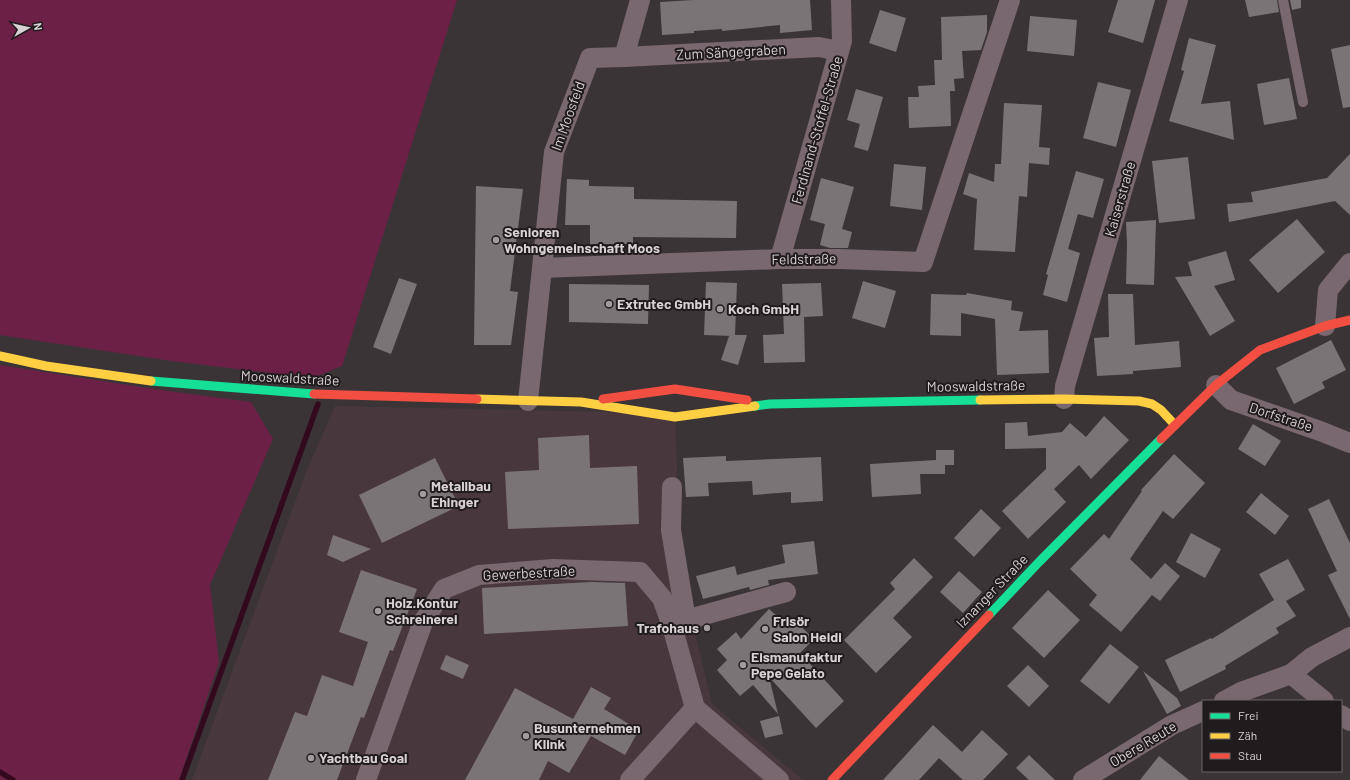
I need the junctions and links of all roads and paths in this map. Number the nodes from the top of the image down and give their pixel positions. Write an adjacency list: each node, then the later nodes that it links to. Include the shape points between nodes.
1 (640, 0): 7 (street)
2 (842, 0): 6 (street, Ferdinand-Stoffel-Straße, via 842,41)
3 (1010, 0): 9 (street, Feldstraße, via 923,262 839,258)
4 (1178, 0): 16 (street, Kaiserstraße, via 1065,386)
5 (1283, 0): 8 (lane)
6 (839, 51): 7 (street, Zum Sängegraben, via 819,47); 9 (street, Ferdinand-Stoffel-Straße)
7 (624, 57): 11 (street, Im Moosfeld, via 590,58 587,65 554,152)
8 (1303, 102)
9 (780, 259): 11 (street, Feldstraße)
10 (1350, 263): 13 (street, via 1328,290)
11 (542, 268): 17 (street)
12 (1350, 320): 13 (main road, Iznanger Straße)
13 (1325, 326): 15 (main road, Iznanger Straße, via 1260,350)
14 (0, 356): 17 (main road, Mooswaldstraße, via 46,366 166,383 307,394)
15 (1216, 385): 20 (main road, Iznanger Straße); 21 (street, Dorfstraße, via 1231,400 1320,430)
16 (1064, 399): 19 (main road, Mooswaldstraße); 20 (main road, Mooswaldstraße, via 1139,401 1152,404)
17 (528, 401): 18 (main road, Mooswaldstraße)
18 (581, 402): 19 (main road, Mooswaldstraße, via 675,389); 19 (main road, Mooswaldstraße, via 675,417)
19 (770, 404)
20 (1175, 425): 36 (main road, Iznanger Straße, via 1033,568)
21 (1350, 443)
22 (672, 487): 24 (street, Gewerbestraße, via 671,530)
23 (786, 592): 24 (street)
24 (679, 623): 29 (street, Gewerbestraße); 33 (street, Gewerbestraße, via 640,572 553,569 479,575 444,589 423,622)
25 (1350, 637): 26 (street, via 1312,657)
26 (1291, 674): 27 (street); 28 (street)
27 (1226, 700)
28 (1323, 700)
29 (695, 708): 34 (street); 35 (street)
30 (1202, 711): 37 (street, Obere Reute, via 1172,725)
31 (1342, 715): 32 (street)
32 (1350, 721)
33 (366, 780)
34 (630, 780)
35 (779, 780)
36 (832, 780)
37 (1084, 780)

